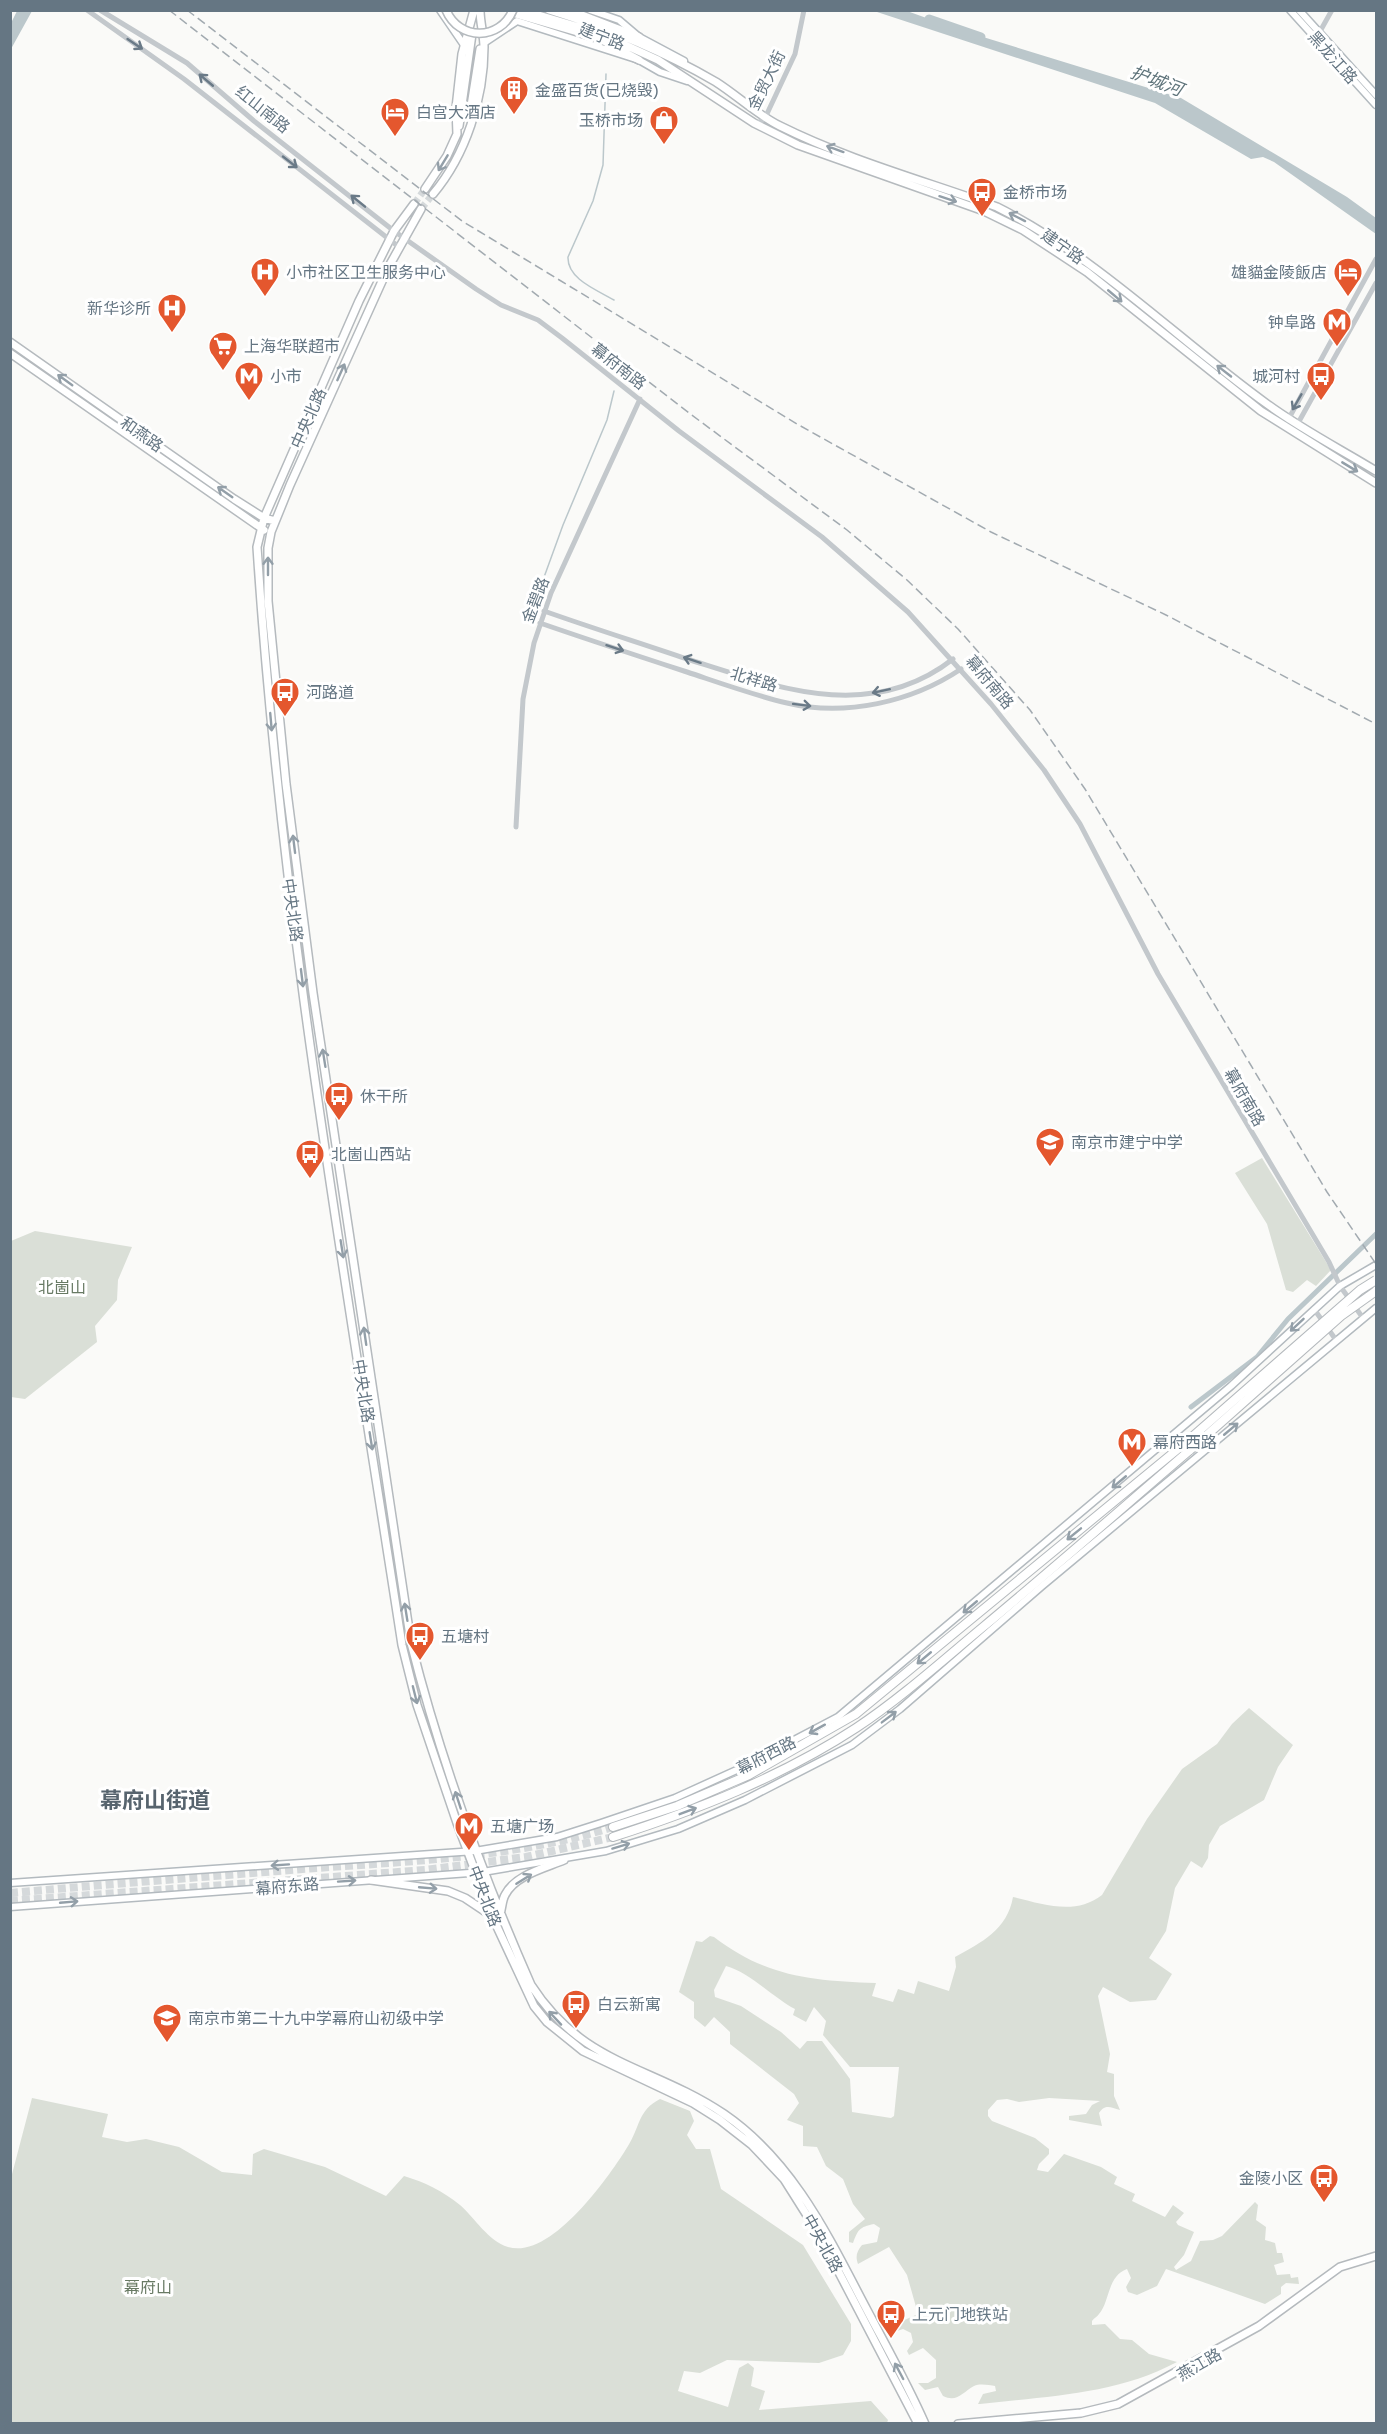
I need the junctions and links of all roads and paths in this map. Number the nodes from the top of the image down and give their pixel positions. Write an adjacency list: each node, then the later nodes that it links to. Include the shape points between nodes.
1 (87, 10): 37 (street, one-way to 37, via 184,80)
2 (100, 10): 35 (street, 红山南路, one-way to 2, via 187,63)
3 (440, 10): 22 (main road)
4 (446, 10): 17 (main road, bridge, via 453,23)
5 (474, 10): 22 (main road)
6 (480, 10): 20 (main road)
7 (522, 10): 21 (main road, 建宁路)
8 (549, 10): 21 (main road, 建宁路)
9 (569, 10): 21 (main road, via 618,27)
10 (590, 10): 21 (main road, via 619,20)
11 (804, 10): 28 (street, 金贸大街, via 795,54)
12 (1290, 10): 19 (main road, 黑龙江路)
13 (1299, 10): 16 (main road, 黑龙江路)
14 (1332, 10): 16 (street)
15 (513, 12): 18 (main road, bridge, via 500,28); 23 (main road, via 614,45)
16 (1320, 32): 19 (street); 26 (main road, 黑龙江路)
17 (472, 34): 18 (main road, bridge); 25 (main road)
18 (482, 34): 25 (main road)
19 (1315, 38): 27 (main road, 黑龙江路)
20 (484, 43): 23 (main road, 建宁路, via 517,21); 30 (main road, via 475,111)
21 (637, 43): 24 (main road, 建宁路); 28 (main road, 建宁路, via 715,82)
22 (464, 45): 30 (main road, via 456,108)
23 (639, 60): 24 (main road, 建宁路)
24 (699, 85): 29 (main road, 建宁路)
25 (470, 88): 30 (main road)
26 (1377, 95)
27 (1377, 105)
28 (765, 118): 29 (street, 金贸大街); 44 (main road, 建宁路, one-way to 28, via 1047,233 997,207 812,140)
29 (757, 124): 46 (main road, 建宁路, one-way to 46, via 831,158 984,211 1023,230 1087,272 1221,382)
30 (461, 135): 31 (main road, one-way to 31); 32 (main road, via 456,159)
31 (425, 189)
32 (433, 194)
33 (414, 204): 35 (main road, 中央北路)
34 (421, 209): 36 (main road, 中央北路)
35 (394, 231): 36 (street, 红山南路); 37 (main road, 中央北路)
36 (404, 238): 38 (main road, 中央北路); 43 (street, 幕府南路, via 501,305 538,320)
37 (389, 241): 38 (street); 49 (main road, 中央北路)
38 (399, 247): 50 (main road, 中央北路, one-way to 38)
39 (1377, 259): 44 (street, one-way to 44)
40 (1377, 283): 45 (street)
41 (10, 342): 49 (main road, 和燕路, one-way to 41)
42 (10, 353): 51 (main road, 和燕路)
43 (640, 399): 53 (street, 金碧路); 57 (street, 幕府南路, via 864,571)
44 (1288, 418): 45 (main road, 建宁路); 46 (street)
45 (1298, 425): 46 (street); 47 (main road, 建宁路)
46 (1288, 429): 48 (main road, 建宁路, one-way to 48)
47 (1377, 471)
48 (1377, 483)
49 (264, 518): 50 (main road, 和燕路); 51 (main road, 中央北路)
50 (275, 521): 52 (main road, 中央北路)
51 (260, 529): 52 (main road, 和燕路); 73 (main road, 中央北路, one-way to 73, via 257,548 276,785 399,1623 417,1705)
52 (271, 532): 73 (main road, 中央北路, one-way to 52, via 426,1703 400,1576 313,993 283,763 268,601)
53 (544, 611): 54 (street, 金碧路); 55 (street, 北祥路)
54 (540, 623): 56 (street, 北祥路); 61 (street, 金碧路, via 526,675)
55 (589, 627): 56 (street, via 583,631); 59 (street, 北祥路, one-way to 55, via 892,689 850,695 789,691)
56 (585, 638): 60 (street, 北祥路, one-way to 60, via 788,704 849,707)
57 (953, 659): 58 (street, 幕府南路); 59 (street, 北祥路)
58 (961, 669): 60 (street, 北祥路); 64 (street, 幕府南路, via 1044,770 1080,824 1158,974)
59 (917, 680): 60 (street, via 923,684)
60 (922, 690)
61 (516, 827)
62 (1377, 1265): 64 (main road, 幕府西路)
63 (1377, 1280): 70 (highway, 幕府西路, bridge, via 1360,1290)
64 (1340, 1285): 67 (main road, 幕府西路); 68 (street, 幕府南路)
65 (1377, 1291): 70 (highway, 幕府西路, bridge, via 1341,1316)
66 (1377, 1308): 68 (main road, 幕府西路)
67 (1314, 1309): 69 (street); 73 (main road, 幕府西路, one-way to 73, via 1215,1400 838,1717 765,1758 675,1798 557,1837)
68 (1363, 1318): 69 (main road, 幕府西路)
69 (1336, 1340): 75 (main road, 幕府西路, one-way to 69, via 678,1829 745,1800 852,1745 900,1709)
70 (1187, 1447): 71 (highway, 幕府西路, one-way to 71, via 856,1714 749,1775 677,1806); 72 (highway, 幕府西路, one-way to 70, via 683,1814 753,1784 856,1728 926,1674)
71 (613, 1827)
72 (613, 1837)
73 (471, 1851): 74 (main road, 幕府西路); 76 (main road, 中央北路)
74 (359, 1859): 78 (main road, 幕府东路, one-way to 78)
75 (564, 1860): 76 (main road, 幕府东路); 80 (main road, one-way to 75, via 511,1887)
76 (479, 1872): 77 (main road, 幕府东路); 80 (main road, 中央北路); 81 (main road, 中央北路)
77 (370, 1880): 79 (main road, 幕府东路, one-way to 77); 81 (main road, one-way to 81, via 448,1891)
78 (10, 1883)
79 (10, 1907)
80 (500, 1914): 84 (main road, 中央北路, one-way to 80, via 826,2232 789,2175 724,2114 675,2086 606,2056 567,2030 531,1985)
81 (492, 1916): 83 (main road, 中央北路, via 534,2006 562,2036 602,2062 693,2103 720,2120 752,2145 784,2179 820,2236)
82 (1377, 2258): 85 (main road, via 1340,2267 1259,2326 1118,2404 1081,2413); 86 (main road, 燕江路, via 1341,2270 1260,2330 1130,2404 1099,2415)
83 (918, 2424)
84 (925, 2424)
85 (958, 2424)
86 (1005, 2424)

